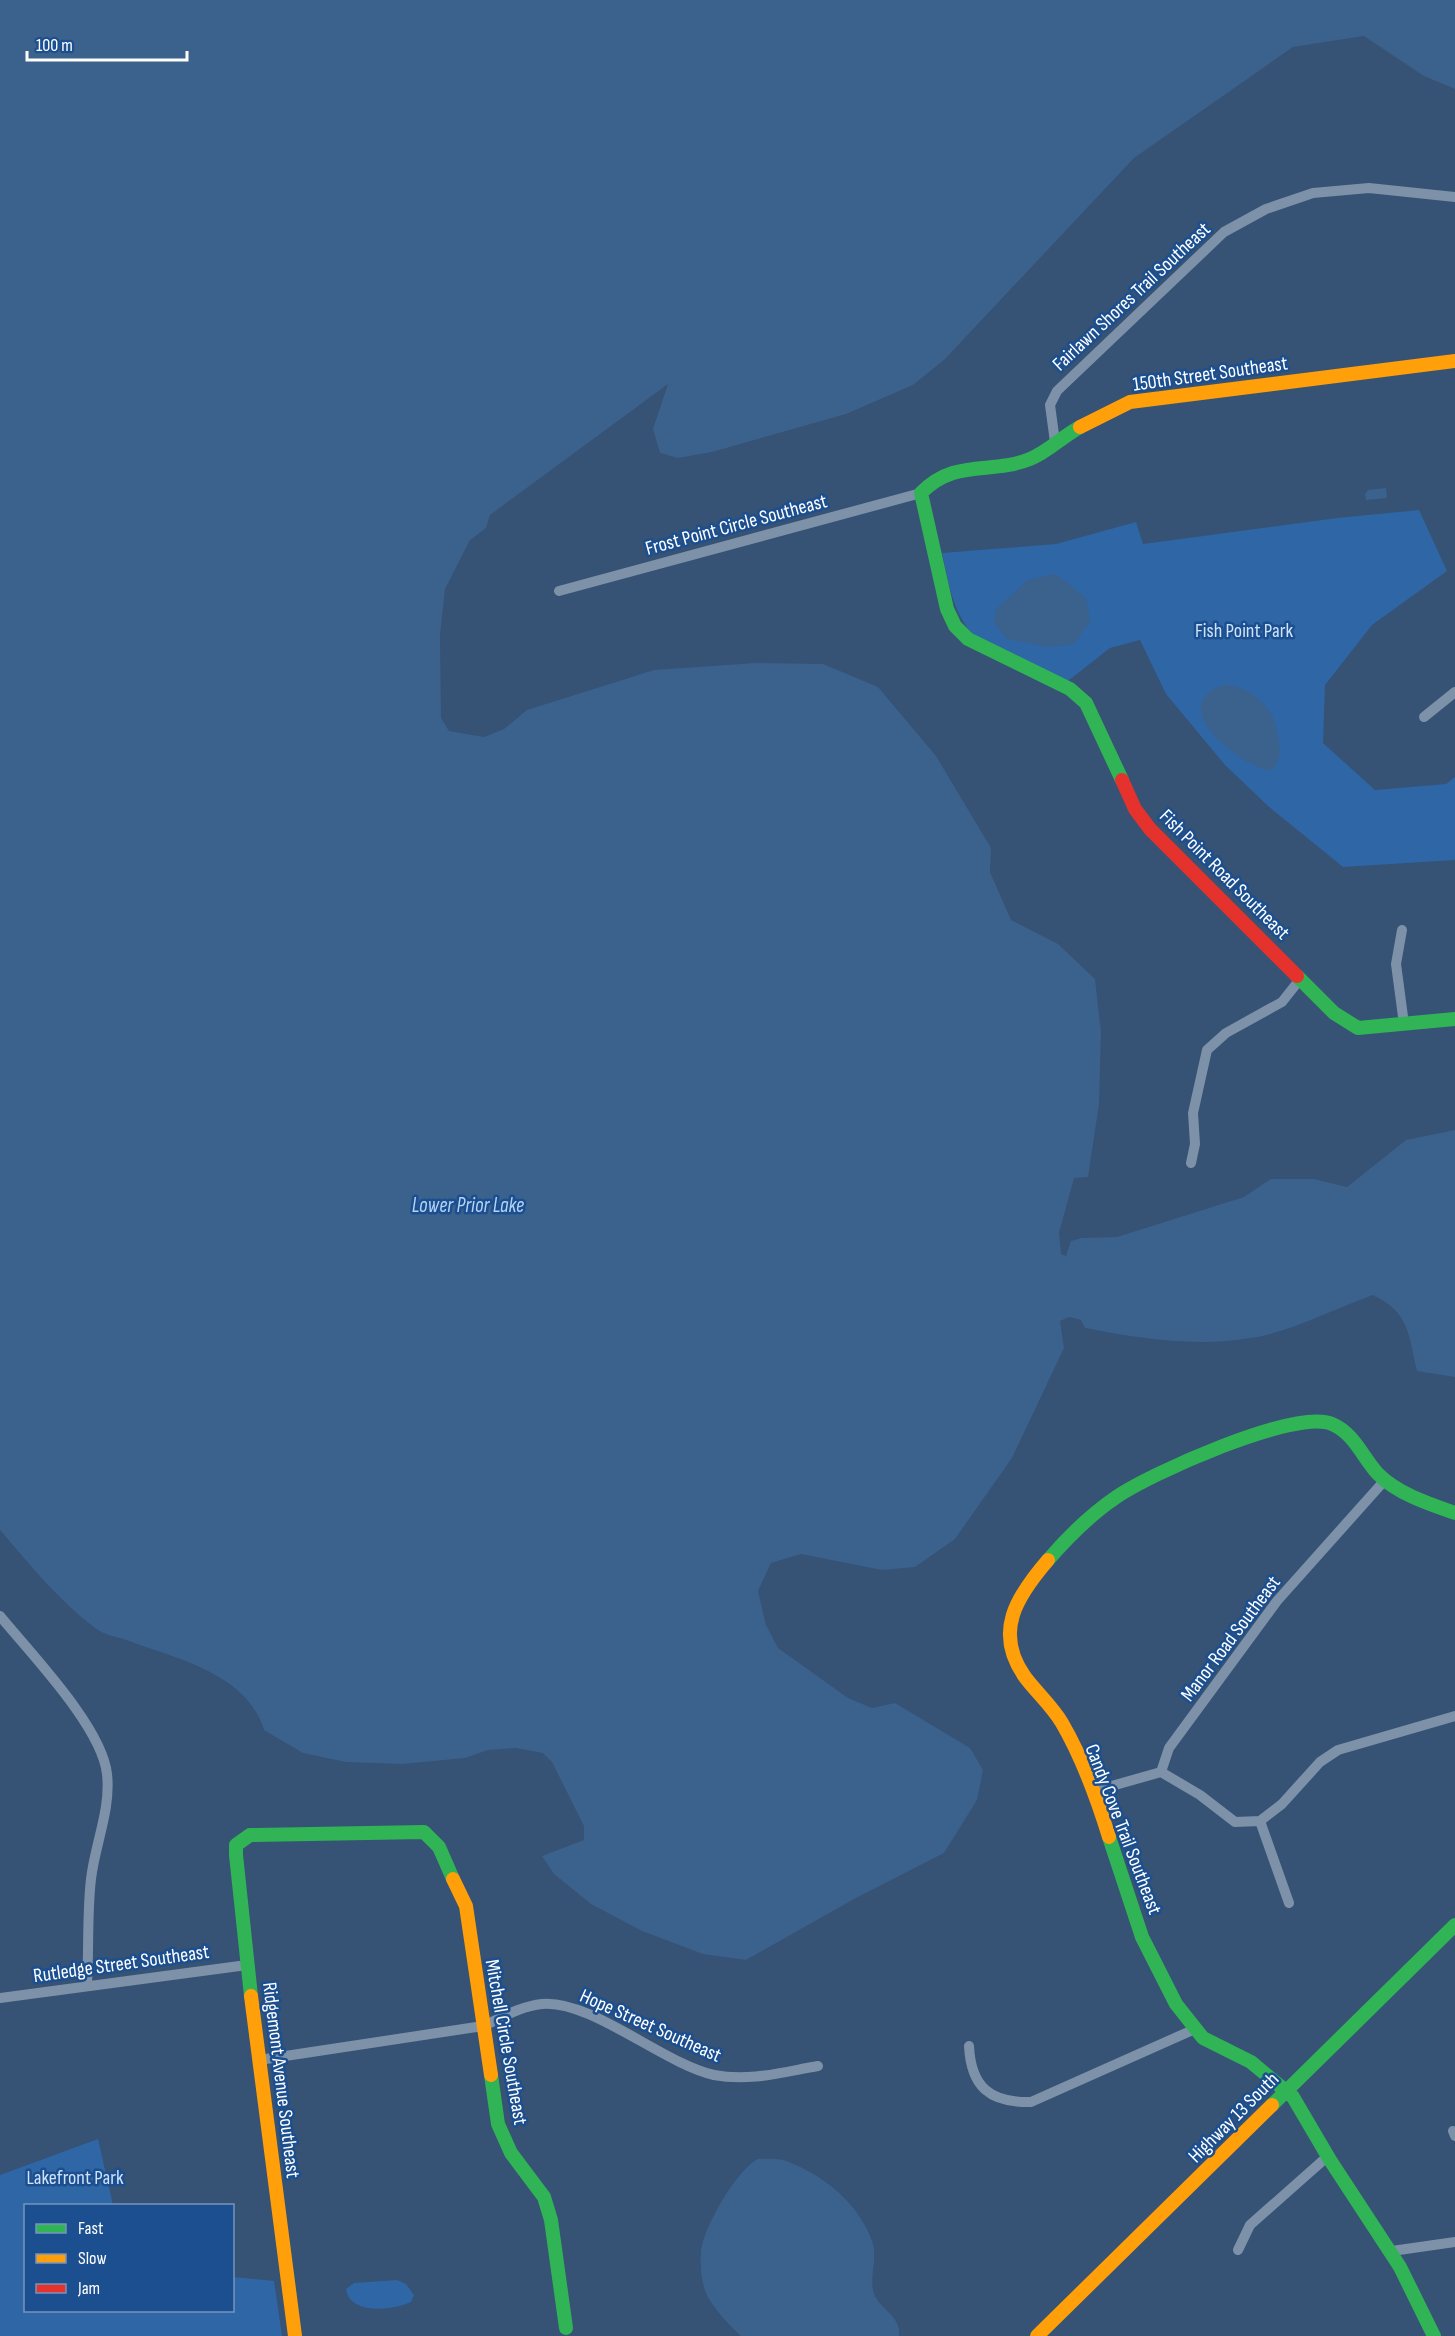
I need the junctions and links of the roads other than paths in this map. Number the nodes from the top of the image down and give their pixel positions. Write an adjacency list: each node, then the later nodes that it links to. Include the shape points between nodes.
1 (1455, 197): 3 (street, Fairlawn Shores Trail Southeast, via 1369,188 1313,193 1266,209 1224,232 1057,391 1050,405)
2 (1455, 361): 3 (street, 150th Street Southeast, via 1130,402 1099,414)
3 (1055, 442): 4 (street, 150th Street Southeast, via 1040,455 1026,460 944,473 930,481)
4 (921, 493): 5 (street, Frost Point Circle Southeast); 9 (street, Fish Point Road Southeast, via 947,609 955,626 968,639 1070,689 1086,703 1135,808 1150,829)
5 (560, 591)
6 (1455, 692): 7 (street)
7 (1424, 717)
8 (1402, 930): 11 (street, via 1396,964)
9 (1301, 978): 11 (street, Fish Point Road Southeast, via 1334,1013 1358,1028); 12 (street, via 1282,1002 1226,1034 1207,1050 1193,1113 1195,1144)
10 (1455, 1019): 11 (street, Fish Point Road Southeast)
11 (1404, 1024)
12 (1191, 1163)
13 (1385, 1480): 14 (street, Candy Cove Trail Southeast); 17 (street, Manor Road Southeast, via 1278,1601 1169,1748); 18 (street, Candy Cove Trail Southeast, via 1348,1436 1327,1421 1306,1422 1161,1471 1098,1510 1068,1539 1018,1600 1008,1630 1011,1651 1022,1673 1062,1723)
14 (1455, 1513)
15 (0, 1616): 24 (street, via 79,1713 107,1773 107,1799 91,1879)
16 (1455, 1716): 19 (street, via 1338,1750 1320,1762 1282,1804)
17 (1161, 1772): 18 (street); 19 (street, via 1235,1822)
18 (1094, 1791): 27 (street, Candy Cove Trail Southeast, via 1155,1970)
19 (1260, 1821): 21 (street)
20 (424, 1832): 23 (street, Ridgemont Avenue Southeast, via 250,1835 236,1845); 26 (street, Mitchell Circle Southeast, via 439,1847 466,1906)
21 (1289, 1903)
22 (1455, 1925): 31 (street, Highway 13 South)
23 (247, 1965): 24 (street, Rutledge Street Southeast); 29 (street, Ridgemont Avenue Southeast)
24 (87, 1984): 25 (street, Rutledge Street Southeast)
25 (0, 1998)
26 (483, 2026): 29 (street, Hope Street Southeast); 30 (street, Hope Street Southeast, via 543,2004 571,2007 711,2074 740,2079); 36 (street, Mitchell Circle Southeast, via 498,2124 511,2152 544,2197 551,2220)
27 (1195, 2029): 28 (street, via 1031,2102 1009,2102 989,2093 974,2077); 31 (street, Candy Cove Trail Southeast, via 1208,2041 1254,2063)
28 (969, 2046)
29 (259, 2060): 37 (street, Ridgemont Avenue Southeast)
30 (818, 2066)
31 (1287, 2091): 32 (street, Candy Cove Trail Southeast, via 1306,2112); 38 (street, Highway 13 South)
32 (1328, 2156): 34 (street, via 1250,2225); 35 (street, Candy Cove Trail Southeast)
33 (1455, 2242): 35 (street)
34 (1238, 2250)
35 (1392, 2251): 39 (street, Candy Cove Trail Southeast)
36 (566, 2328)
37 (295, 2336)
38 (1037, 2336)
39 (1434, 2336)

